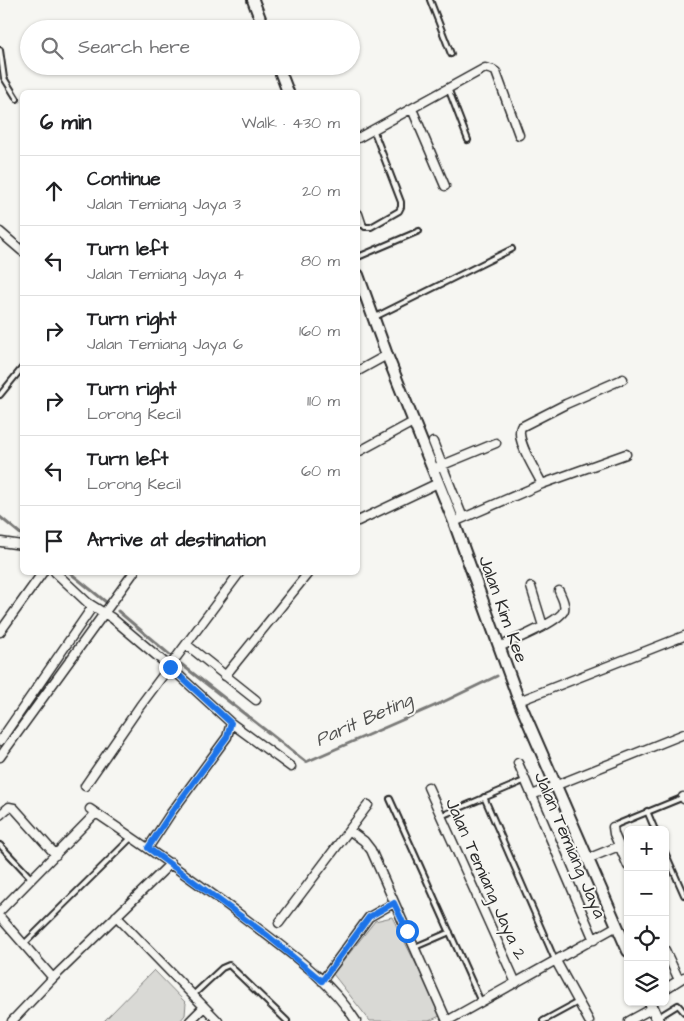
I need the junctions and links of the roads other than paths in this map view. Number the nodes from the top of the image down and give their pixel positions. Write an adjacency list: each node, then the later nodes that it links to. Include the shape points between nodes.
1 (253, 0): 3 (street)
2 (430, 0): 5 (lane)
3 (261, 20)
4 (0, 50): 9 (lane, via 4,78)
5 (451, 54)
6 (281, 75): 8 (street)
7 (448, 88): 10 (street); 12 (street, via 485,68 493,70); 14 (lane)
8 (287, 90)
9 (18, 99)
10 (412, 109): 11 (street); 15 (street)
11 (373, 130): 13 (street); 17 (lane, via 401,207 399,212 372,227)
12 (519, 135)
13 (360, 137)
14 (468, 140)
15 (445, 186)
16 (360, 220): 17 (street)
17 (361, 223)
18 (419, 231): 22 (lane)
19 (0, 232): 20 (street)
20 (20, 249)
21 (512, 249): 24 (lane)
22 (360, 256)
23 (360, 292): 24 (street, Jalan Kim Kee)
24 (373, 318): 25 (street, Jalan Kim Kee)
25 (387, 355): 26 (street); 30 (street, Jalan Kim Kee)
26 (360, 370)
27 (20, 371): 29 (lane)
28 (623, 379): 37 (street, via 521,427 520,440)
29 (0, 396)
30 (415, 421): 33 (street); 35 (street, Jalan Kim Kee)
31 (433, 442): 35 (street)
32 (496, 443): 35 (street)
33 (360, 451)
34 (626, 454): 37 (street)
35 (438, 467): 36 (street, Jalan Kim Kee); 39 (street)
36 (438, 483): 38 (street); 39 (street, Jalan Kim Kee)
37 (542, 484): 39 (street)
38 (360, 520)
39 (459, 520): 56 (street, Jalan Kim Kee)
40 (0, 542): 41 (street); 42 (street)
41 (20, 545)
42 (13, 551)
43 (41, 575): 53 (street)
44 (58, 575): 50 (street)
45 (132, 575): 51 (street)
46 (238, 575): 55 (street)
47 (307, 575): 58 (street)
48 (530, 587): 52 (street)
49 (559, 591): 52 (street, via 565,606 562,614)
50 (93, 606): 51 (street); 63 (street)
51 (108, 607): 57 (street, via 112,618); 64 (street)
52 (543, 626): 56 (street)
53 (0, 632)
54 (684, 636): 60 (street)
55 (187, 645): 57 (street); 58 (street)
56 (499, 647): 60 (street, Jalan Kim Kee)
57 (172, 664): 61 (street); 68 (street)
58 (225, 676): 59 (street)
59 (256, 700)
60 (519, 701): 69 (street, Jalan Kim Kee)
61 (231, 723): 66 (street); 85 (street, via 227,737)
62 (684, 734): 69 (street)
63 (0, 741)
64 (0, 757)
65 (518, 763): 67 (street, Jalan Temiang Jaya)
66 (292, 767)
67 (526, 780): 71 (street, Jalan Temiang Jaya); 72 (lane)
68 (85, 786)
69 (555, 786): 71 (street); 88 (street, Jalan Kim Kee)
70 (428, 787): 78 (street, Jalan Temiang Jaya 2)
71 (532, 795): 100 (street, Jalan Temiang Jaya)
72 (484, 797): 78 (lane); 105 (lane)
73 (684, 798): 76 (lane)
74 (390, 799): 99 (lane)
75 (368, 805): 81 (street)
76 (647, 811): 79 (lane); 80 (lane)
77 (0, 815): 86 (street, via 10,807 14,808)
78 (441, 816): 109 (street, Jalan Temiang Jaya 2)
79 (653, 826)
80 (613, 827): 84 (street)
81 (349, 830): 93 (street, via 371,850); 97 (street)
82 (132, 837): 85 (street); 86 (street, via 93,811); 102 (lane)
83 (0, 845): 91 (lane)
84 (619, 846): 87 (street); 88 (street)
85 (148, 848): 90 (street)
86 (56, 855): 91 (street)
87 (624, 857)
88 (587, 859): 98 (street, Jalan Kim Kee)
89 (669, 861): 92 (lane)
90 (170, 863): 95 (street); 108 (street)
91 (32, 878): 94 (street)
92 (684, 895)
93 (394, 903): 103 (street); 108 (street, via 369,917)
94 (0, 911)
95 (116, 916): 106 (street); 111 (street)
96 (0, 917): 102 (street)
97 (278, 923)
98 (617, 926): 100 (street); 101 (street, Jalan Kim Kee)
99 (450, 932): 103 (lane); 112 (lane)
100 (594, 940): 105 (street)
101 (624, 942)
102 (24, 944): 106 (street)
103 (414, 948): 124 (street)
104 (669, 957): 107 (street)
105 (556, 961): 109 (street); 113 (street)
106 (53, 978): 119 (street)
107 (682, 979): 110 (street)
108 (322, 981): 123 (street)
109 (516, 984): 112 (street)
110 (669, 987)
111 (192, 996): 116 (street); 122 (lane, via 229,965)
112 (481, 1002): 124 (street)
113 (578, 1002): 125 (lane); 126 (street)
114 (651, 1006): 127 (street)
115 (652, 1006): 118 (street)
116 (204, 1007): 120 (street); 121 (street)
117 (684, 1012): 118 (lane, via 678,1005)
118 (658, 1020)
119 (12, 1021)
120 (190, 1021)
121 (218, 1021)
122 (287, 1021)
123 (356, 1021)
124 (447, 1021)
125 (543, 1021)
126 (589, 1021)
127 (629, 1021)

